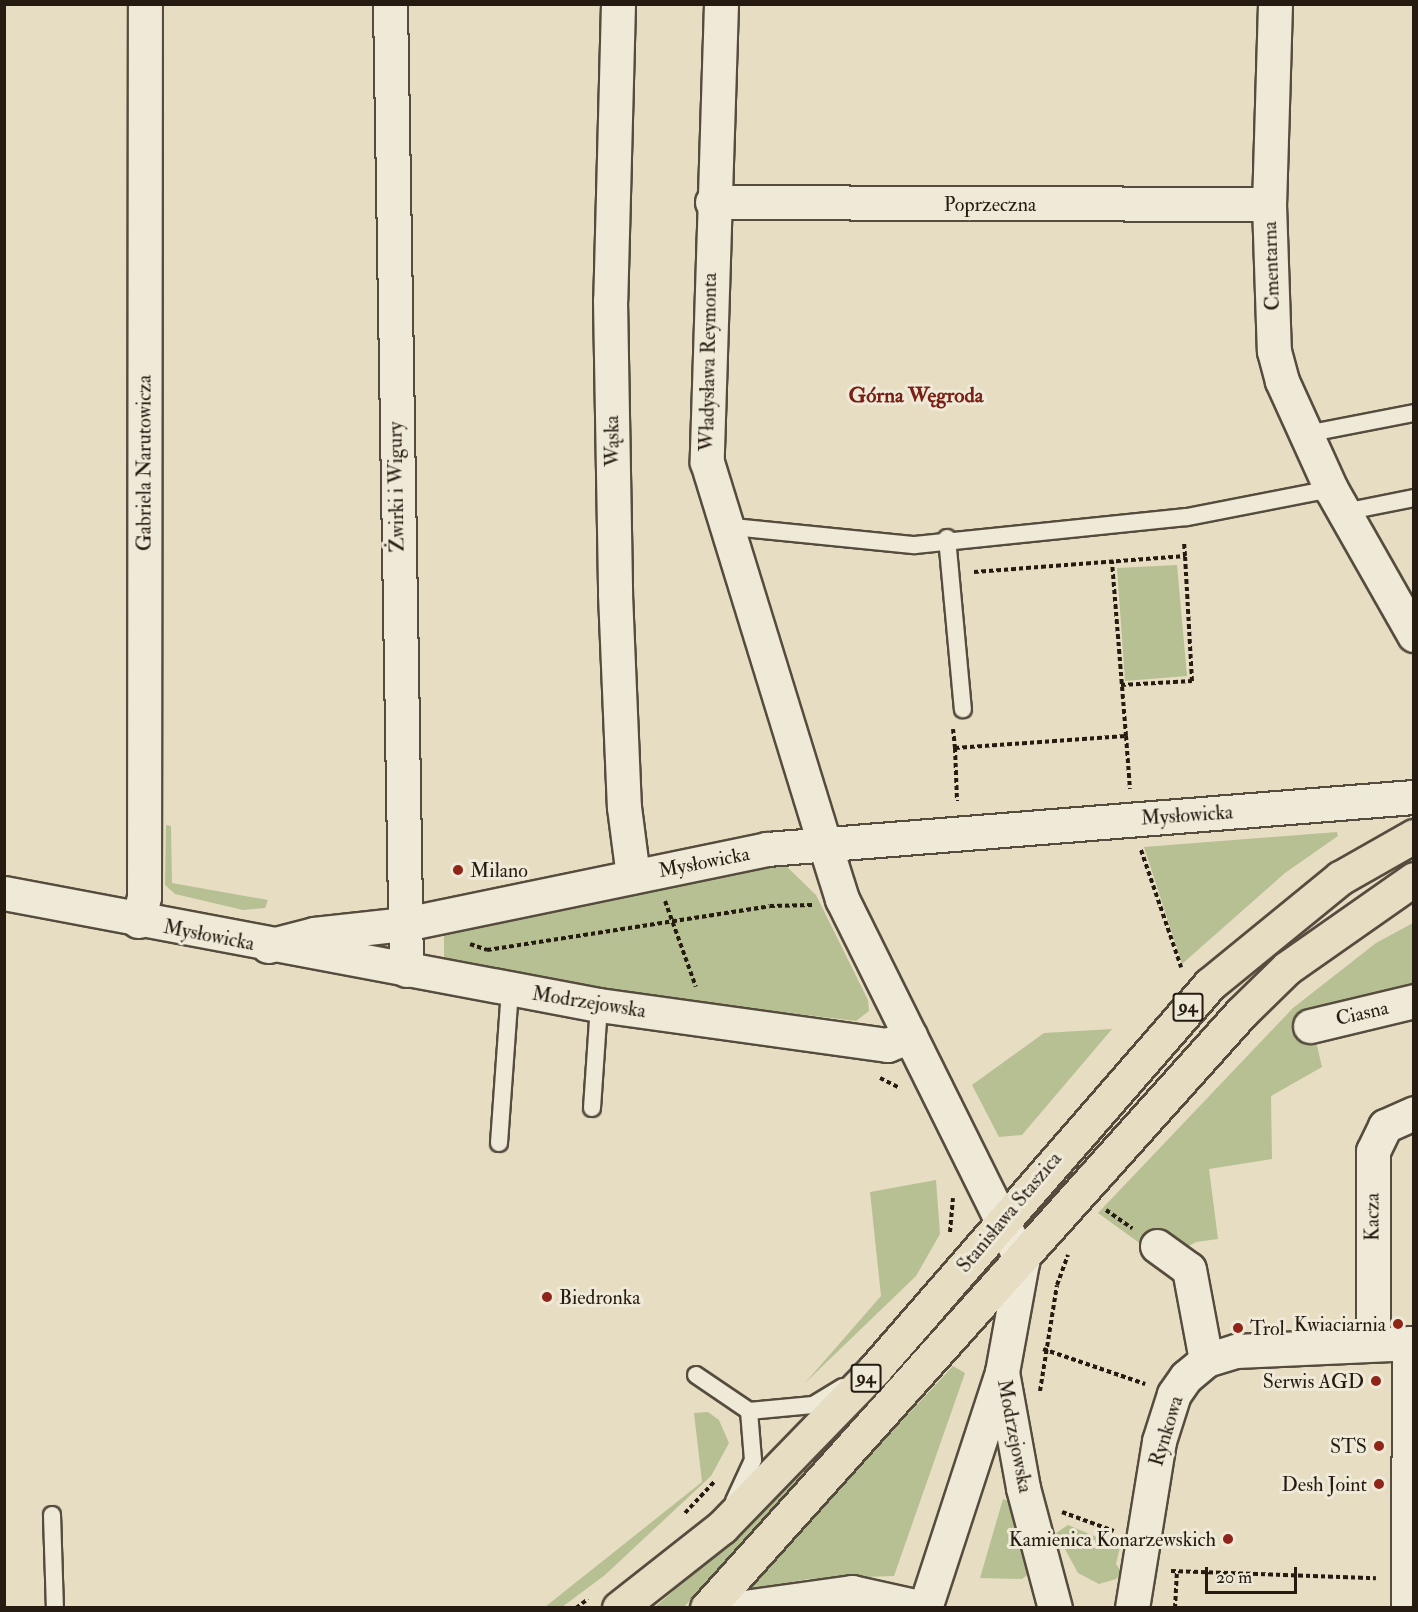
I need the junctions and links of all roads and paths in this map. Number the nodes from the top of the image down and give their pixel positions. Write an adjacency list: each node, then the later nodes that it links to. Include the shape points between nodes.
1 (145, 4): 31 (street, Gabriela Narutowicza, via 144,897)
2 (390, 4): 32 (street, Żwirki i Wigury)
3 (618, 4): 27 (street, Wąska, via 610,300 615,594 624,807)
4 (721, 4): 6 (street, Władysława Reymonta)
5 (1275, 4): 7 (street, Cmentarna)
6 (712, 202): 7 (street, Poprzeczna); 12 (street, Władysława Reymonta, via 704,431)
7 (1269, 204): 9 (street, Cmentarna, via 1274,351)
8 (1413, 413): 9 (lane)
9 (1306, 435): 11 (street, Cmentarna)
10 (1413, 498): 11 (lane)
11 (1338, 500): 13 (lane); 16 (street)
12 (723, 526): 13 (lane, via 915,545); 26 (street, Władysława Reymonta)
13 (947, 538): 18 (lane)
14 (1185, 556): 17 (path, via 1192,681)
15 (1112, 561): 17 (path)
16 (1413, 635)
17 (1121, 686): 19 (path)
18 (963, 710): 20 (path, via 952,710)
19 (1126, 736): 20 (path); 22 (path)
20 (955, 748): 23 (path)
21 (1413, 797): 26 (street, Mysłowicka)
22 (1131, 801)
23 (958, 813)
24 (1413, 836): 50 (main road, Stanisława Staszica / 94, via 1340,878 1210,984)
25 (1137, 840): 36 (path)
26 (825, 844): 27 (street, Mysłowicka, via 767,849); 45 (street, via 842,898)
27 (642, 874): 32 (street, Mysłowicka); 33 (path)
28 (1413, 879): 53 (main road, Stanisława Staszica / 94, via 1287,968 1134,1129)
29 (4, 894): 31 (street, Mysłowicka)
30 (819, 903): 33 (path, via 770,906)
31 (138, 921): 35 (street, Mysłowicka)
32 (405, 924): 35 (street, Mysłowicka, via 314,934); 38 (street, Żwirki i Wigury)
33 (675, 924): 34 (path, via 487,950 467,943); 43 (path)
34 (469, 936)
35 (268, 946): 38 (street, Modrzejowska)
36 (1178, 961)
37 (1193, 965): 39 (path)
38 (406, 970): 40 (street, Modrzejowska)
39 (1185, 973)
40 (510, 989): 42 (street, Modrzejowska); 48 (lane)
41 (1413, 1001): 44 (street, Ciasna)
42 (599, 1005): 43 (street, Modrzejowska); 46 (lane)
43 (706, 1020): 45 (street, Modrzejowska, via 887,1045)
44 (1310, 1026)
45 (910, 1036): 50 (street)
46 (592, 1108)
47 (1413, 1113): 54 (street, Kacza, via 1385,1126 1373,1151)
48 (499, 1143)
49 (1109, 1197): 52 (path, via 1101,1206)
50 (1001, 1222): 53 (street); 58 (main road, Stanisława Staszica / 94)
51 (1073, 1244): 56 (path, via 1057,1285)
52 (1157, 1246): 57 (street, via 1189,1269)
53 (1022, 1262): 59 (street, Modrzejowska); 72 (main road, Stanisława Staszica / 94)
54 (1373, 1343): 55 (street); 57 (street, via 1236,1351)
55 (1411, 1343): 69 (street)
56 (1044, 1349): 61 (path); 62 (path)
57 (1206, 1360): 61 (street, Rynkowa)
58 (875, 1369): 63 (lane, via 813,1405); 66 (main road, Stanisława Staszica / 94)
59 (1002, 1371): 74 (street); 75 (street, Modrzejowska, via 1023,1488)
60 (696, 1376): 63 (lane)
61 (1174, 1394): 67 (street, Rynkowa)
62 (1038, 1405)
63 (749, 1411): 66 (lane, via 753,1460)
64 (1058, 1500): 67 (path, via 1061,1512)
65 (52, 1515): 70 (lane)
66 (722, 1527): 71 (main road, Stanisława Staszica / 94)
67 (1139, 1553): 68 (path); 76 (street, Rynkowa)
68 (1177, 1572): 69 (path, via 1386,1579); 77 (path)
69 (1408, 1601)
70 (55, 1608)
71 (620, 1608)
72 (707, 1608)
73 (737, 1608): 74 (street, via 852,1592)
74 (924, 1608)
75 (1055, 1608)
76 (1132, 1608)
77 (1175, 1608)

